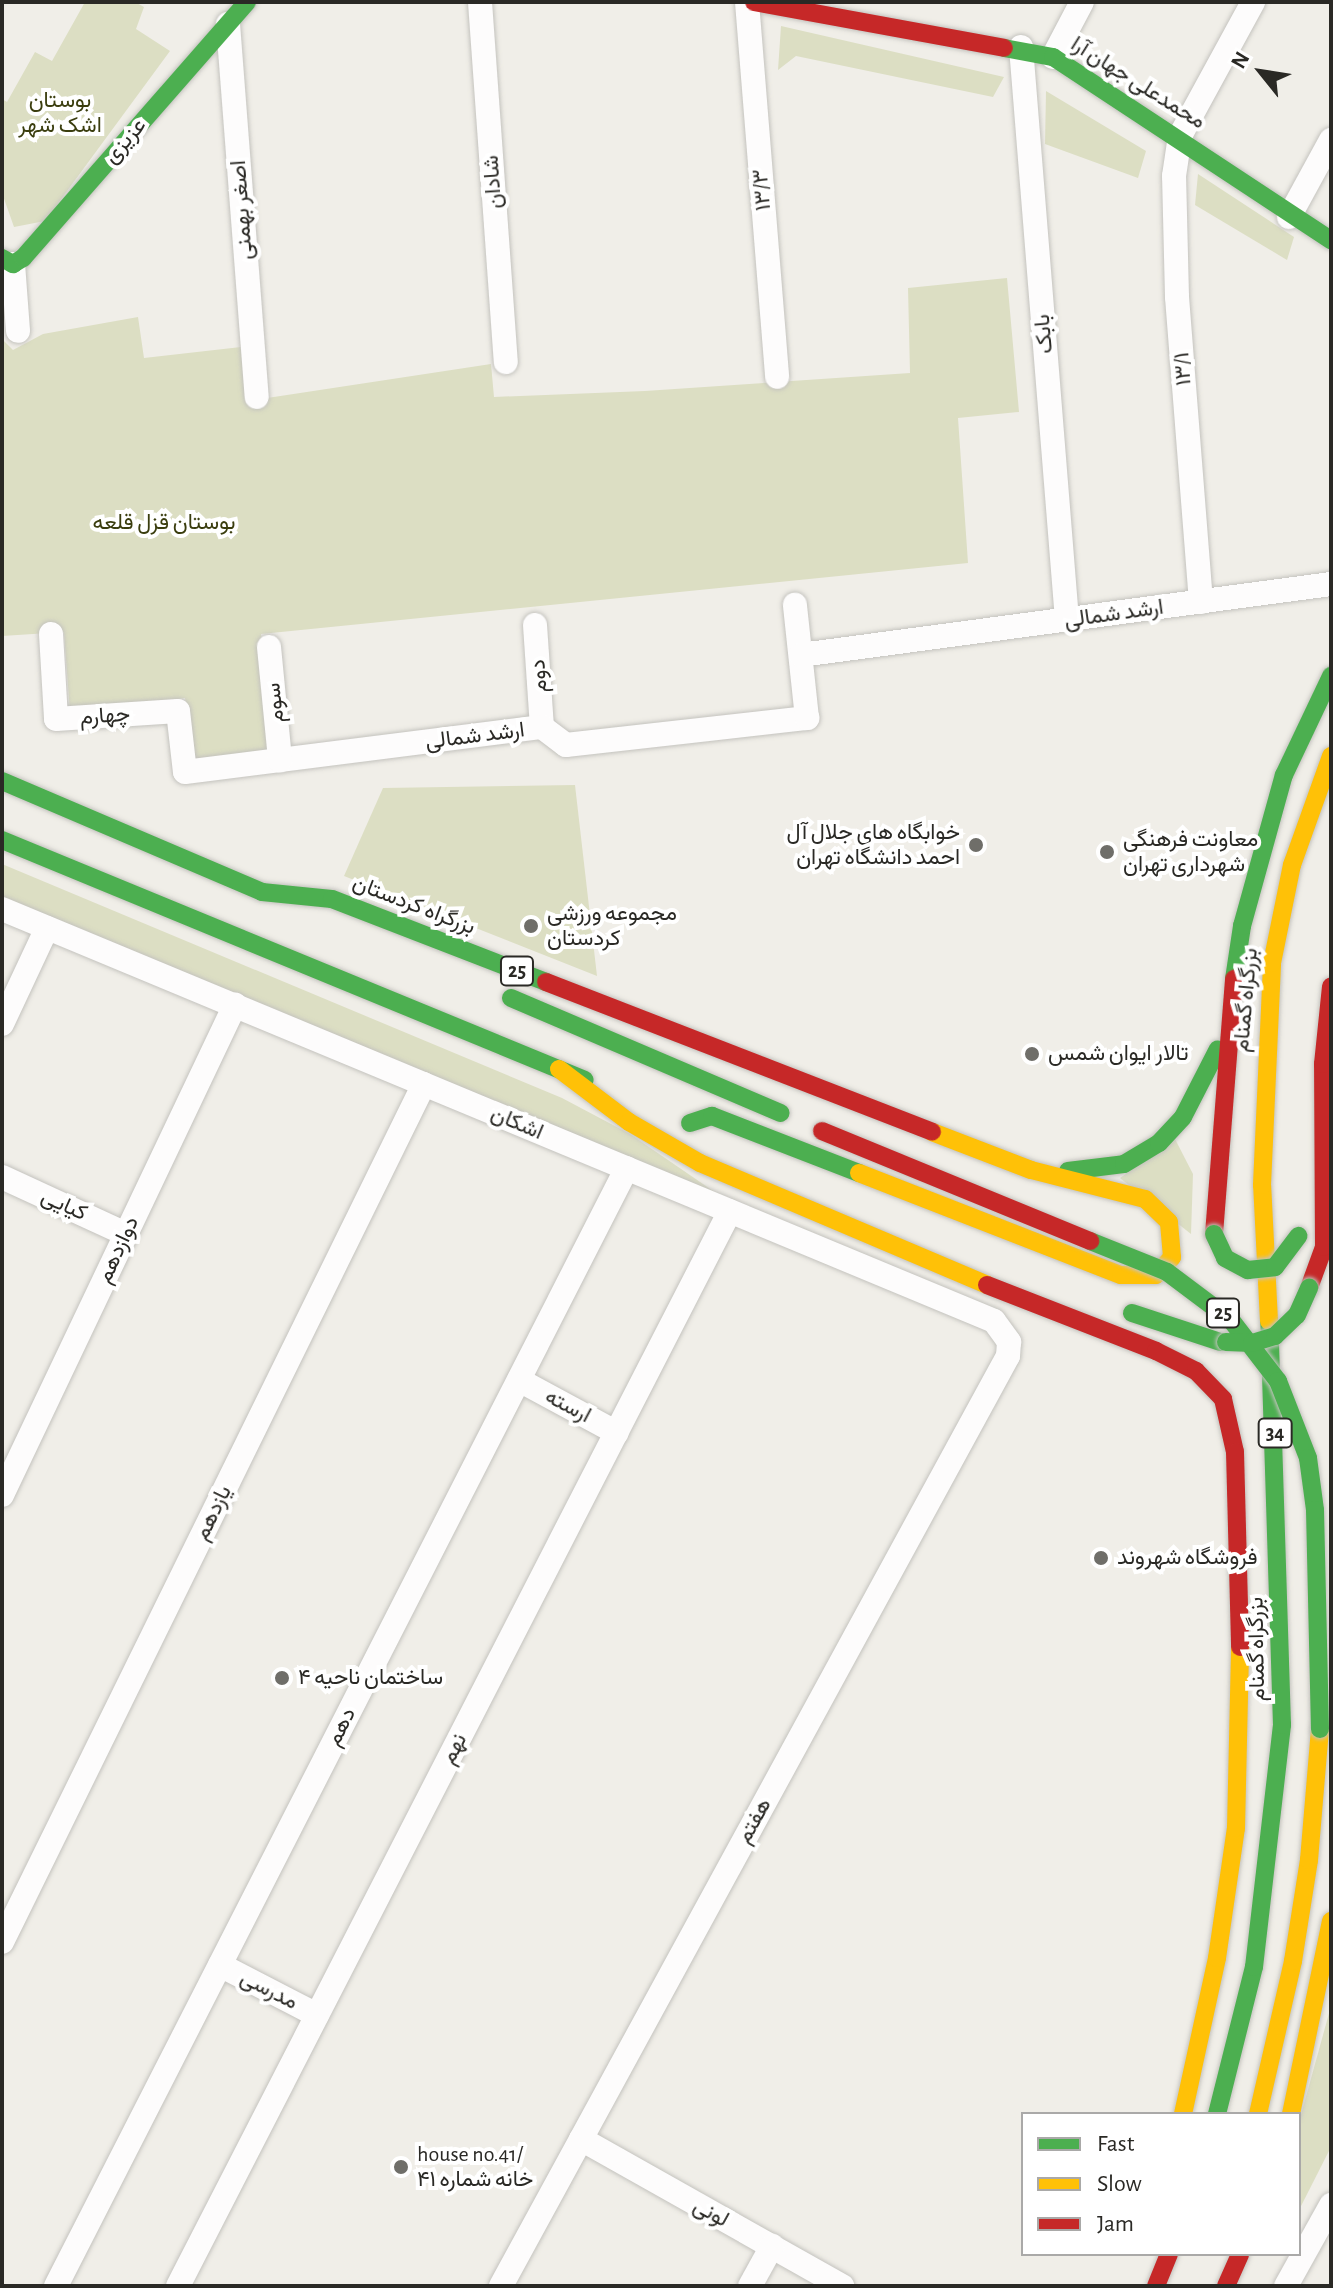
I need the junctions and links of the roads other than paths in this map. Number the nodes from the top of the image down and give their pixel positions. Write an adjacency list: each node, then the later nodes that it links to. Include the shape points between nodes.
1 (247, 2): 7 (main road, عزیزی)
2 (480, 2): 16 (street, شادان)
3 (747, 2): 17 (street, ۱۳/۳)
4 (754, 2): 8 (main road, محمدعلی جهان آرا)
5 (1082, 2): 9 (street)
6 (1253, 2): 10 (street)
7 (228, 24): 14 (main road, عزیزی); 18 (street, اصغر بهمنی)
8 (1021, 47): 9 (main road, محمدعلی جهان آرا); 22 (street, بابک)
9 (1053, 57): 10 (main road, محمدعلی جهان آرا)
10 (1180, 136): 12 (main road, محمدعلی جهان آرا); 20 (street, ۱۳/۱, via 1175,254)
11 (1331, 140): 12 (street)
12 (1289, 217): 13 (main road, محمدعلی جهان آرا)
13 (1331, 240)
14 (6, 267): 15 (street)
15 (18, 331)
16 (506, 362)
17 (777, 377)
18 (257, 397)
19 (1331, 584): 20 (street, ارشد شمالی)
20 (1201, 602): 22 (street, ارشد شمالی)
21 (795, 605): 26 (street)
22 (1067, 620): 26 (street, ارشد شمالی)
23 (535, 625): 28 (street, دوم)
24 (51, 634): 31 (street, چهارم, via 56,719 178,711)
25 (269, 647): 30 (street, سوم)
26 (801, 655): 28 (street, ارشد شمالی, via 807,718 566,745)
27 (1331, 676): 42 (main road, via 1270,815 1242,926)
28 (542, 727): 30 (street, ارشد شمالی)
29 (1331, 756): 64 (main road, بزرگراه گمنام / 34, via 1292,865 1272,963 1262,1185 1277,1481 1282,1725 1254,1967)
30 (280, 760): 31 (street, ارشد شمالی)
31 (185, 772)
32 (2, 781): 34 (main road, بزرگراه کردستان / 25)
33 (2, 840): 43 (main road)
34 (262, 892): 36 (main road, 25); 48 (main road, بزرگراه کردستان / 25, via 332,899)
35 (2, 909): 37 (street, اشکان)
36 (329, 920)
37 (47, 928): 40 (street, اشکان); 41 (street)
38 (1331, 986): 46 (main road, via 1311,1044); 54 (main road, 25, bridge, via 1323,1064 1324,1247 1297,1315 1275,1336 1252,1343 1220,1342)
39 (486, 987): 65 (main road, 25, bridge, via 1167,1272 1231,1320 1278,1381 1308,1458 1315,1510 1320,1729 1300,1918)
40 (235, 1005): 44 (street, اشکان); 53 (street, دوازدهم)
41 (2, 1024)
42 (1226, 1031): 48 (main road, via 1183,1117 1150,1150 1109,1168); 52 (main road, bridge, via 1214,1234 1225,1258 1248,1270 1262,1270 1286,1259)
43 (559, 1069): 45 (main road); 63 (main road, via 629,1122 700,1163 912,1256 1156,1351 1196,1371 1223,1399 1235,1452 1241,1586 1236,1828 1217,1958)
44 (424, 1084): 47 (street, اشکان); 60 (street, یازدهم)
45 (632, 1099)
46 (1303, 1128)
47 (627, 1168): 51 (street, اشکان); 56 (street, دهم)
48 (1031, 1170): 50 (main road, بزرگراه کردستان, via 1155,1204 1173,1232 1166,1267 1148,1277 1121,1275 712,1116 683,1120)
49 (2, 1177): 53 (street, کیایی)
50 (834, 1185)
51 (730, 1211): 55 (street, اشکان, via 994,1321 1007,1336); 57 (street, نهم)
52 (1299, 1228)
53 (126, 1234): 58 (street, دوازدهم)
54 (1116, 1306)
55 (1008, 1356): 67 (street, هفتم)
56 (519, 1380): 57 (street, ارسته); 61 (street, دهم)
57 (617, 1433): 62 (street, نهم)
58 (2, 1495)
59 (1331, 1921): 66 (main road)
60 (2, 1942)
61 (220, 1965): 62 (street, مدرسی); 74 (street, دهم)
62 (317, 2015): 75 (street, نهم)
63 (1183, 2112)
64 (1218, 2112)
65 (1258, 2112)
66 (1291, 2112)
67 (581, 2139): 69 (street, لونی); 76 (street, هفتم)
68 (1331, 2205): 83 (street)
69 (772, 2246): 77 (street); 78 (street, لونی)
70 (1152, 2256): 79 (main road)
71 (1168, 2256): 80 (main road)
72 (1217, 2256): 81 (main road)
73 (1239, 2256): 82 (main road)
74 (56, 2286)
75 (178, 2286)
76 (501, 2286)
77 (750, 2286)
78 (842, 2286)
79 (1146, 2286)
80 (1156, 2286)
81 (1206, 2286)
82 (1226, 2286)
83 (1286, 2286)

